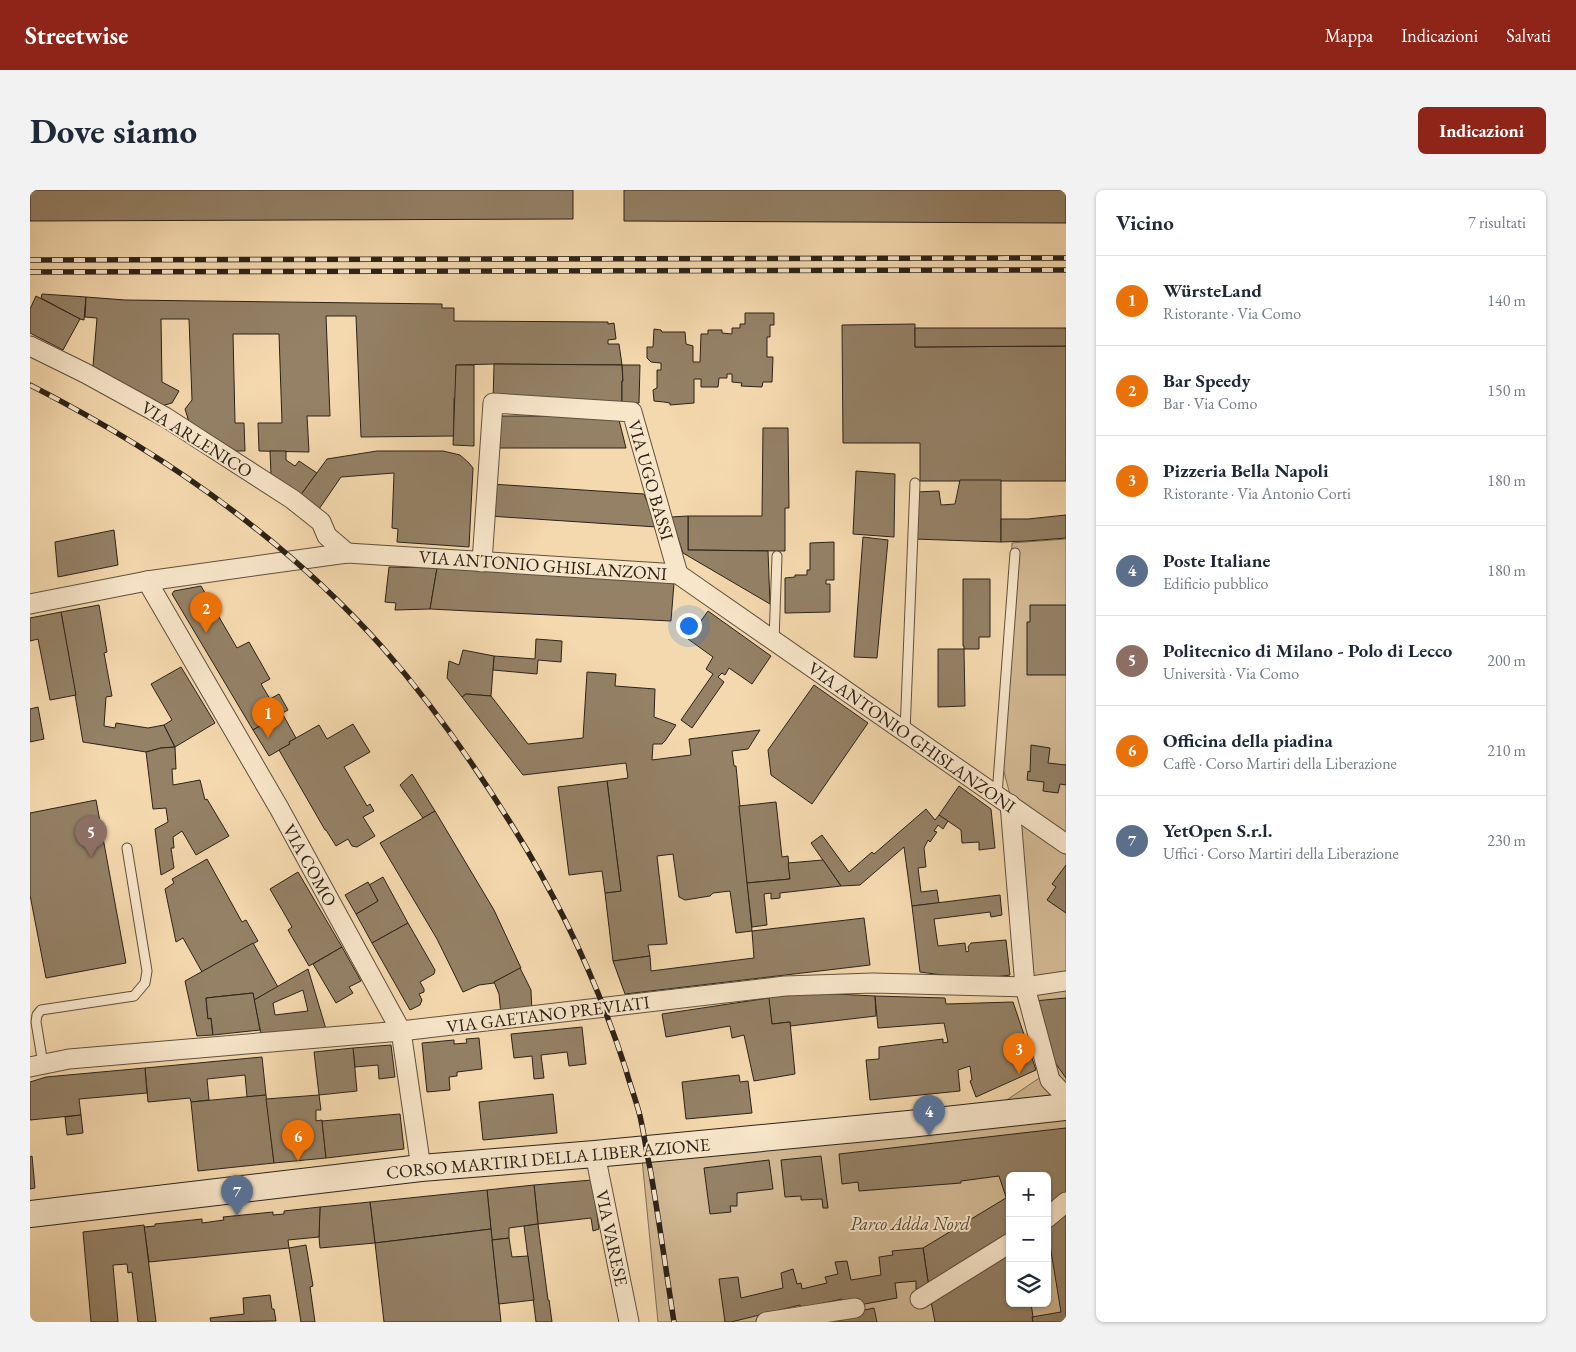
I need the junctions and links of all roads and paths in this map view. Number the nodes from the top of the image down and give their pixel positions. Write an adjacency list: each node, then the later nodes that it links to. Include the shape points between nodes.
1 (30, 346): 3 (street, VIA ARLENICO, via 165,417 292,499 321,522 327,536)
2 (915, 483): 11 (lane)
3 (347, 553): 6 (street, VIA ANTONIO GHISLANZONI); 8 (street, VIA ANTONIO GHISLANZONI)
4 (1015, 553): 12 (lane)
5 (777, 556): 10 (lane)
6 (482, 562): 7 (street, VIA ANTONIO GHISLANZONI); 7 (street, VIA UGO BASSI, via 494,403 632,412)
7 (678, 574): 10 (street, VIA ANTONIO GHISLANZONI)
8 (146, 581): 9 (street, VIA ANTONIO GHISLANZONI); 17 (street, VIA COMO, via 280,808)
9 (30, 604)
10 (774, 641): 11 (street, VIA ANTONIO GHISLANZONI)
11 (905, 732): 12 (street, VIA ANTONIO GHISLANZONI)
12 (1003, 800): 13 (street, VIA ANTONIO GHISLANZONI); 16 (street)
13 (1066, 844)
14 (127, 848): 18 (lane, via 148,971 145,983 134,996 41,1010 36,1022)
15 (1066, 980): 16 (street, VIA GAETANO PREVIATI)
16 (1025, 988): 17 (street, VIA GAETANO PREVIATI, via 873,982 785,986); 19 (street, via 1050,1080)
17 (401, 1031): 18 (street, VIA GAETANO PREVIATI, via 69,1059); 22 (street, VIA COMO)
18 (37, 1065)
19 (1066, 1097)
20 (1066, 1107): 21 (main road, CORSO MARTIRI DELLA LIBERAZIONE)
21 (595, 1154): 22 (main road, CORSO MARTIRI DELLA LIBERAZIONE); 29 (street, VIA VARESE)
22 (421, 1168): 24 (main road, CORSO MARTIRI DELLA LIBERAZIONE)
23 (1066, 1202): 25 (street)
24 (30, 1214)
25 (1048, 1217)
26 (1006, 1245): 27 (street)
27 (920, 1299)
28 (855, 1308): 30 (street)
29 (629, 1322)
30 (766, 1322)

